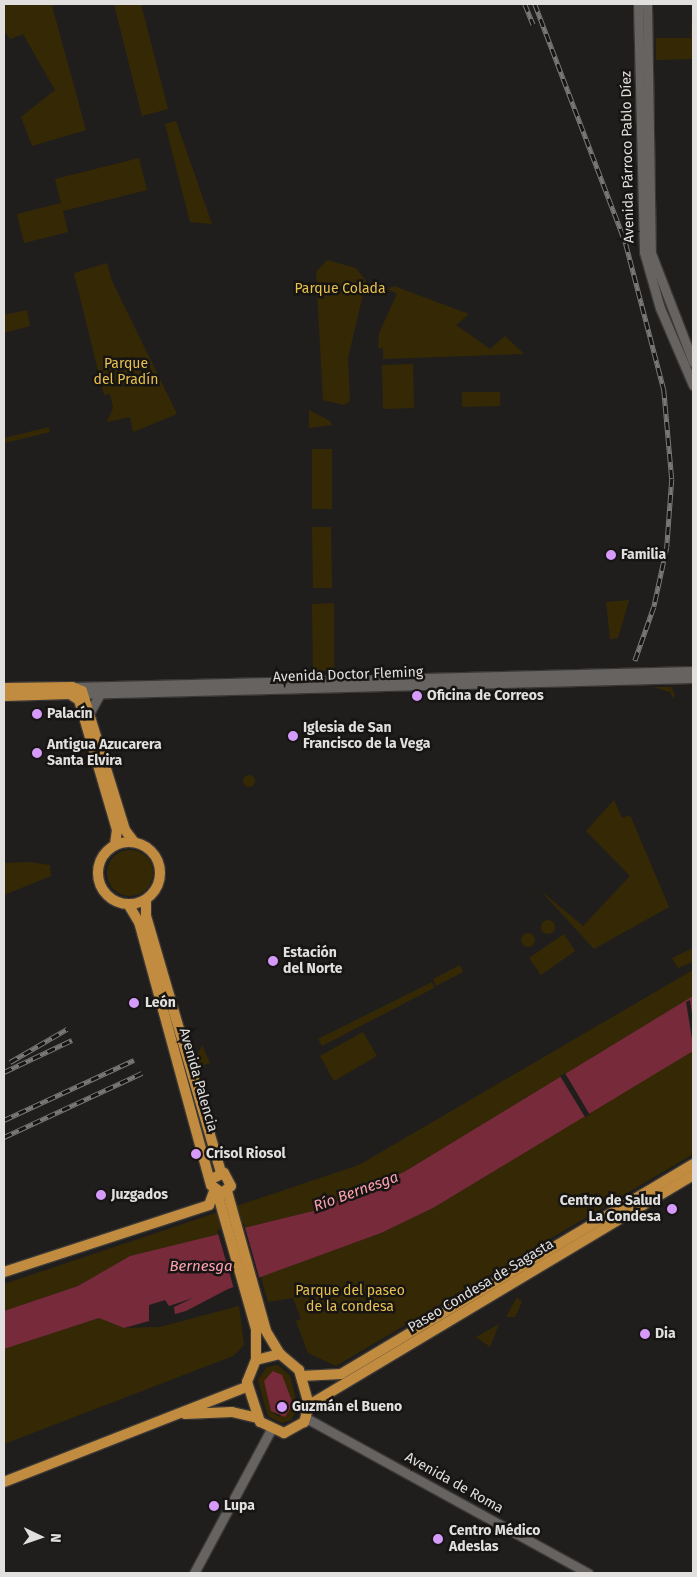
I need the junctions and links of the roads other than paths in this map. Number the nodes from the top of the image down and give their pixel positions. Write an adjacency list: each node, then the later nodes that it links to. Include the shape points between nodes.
1 (638, 4): 3 (main road, Avenida Párroco Pablo Díez, via 644,252)
2 (647, 4): 3 (main road, Avenida Párroco Pablo Díez, via 652,253)
3 (665, 307): 4 (main road); 5 (main road)
4 (693, 362)
5 (693, 385)
6 (693, 671): 9 (main road, Avenida Doctor Fleming)
7 (693, 678): 11 (main road, Avenida Doctor Fleming)
8 (4, 688): 9 (main road, Avenida Doctor Fleming)
9 (71, 691): 10 (main road); 12 (main road, Avenida Doctor Fleming); 15 (main road, via 83,710 117,830)
10 (84, 694): 11 (main road, Avenida Doctor Fleming); 13 (main road)
11 (100, 694): 13 (main road)
12 (4, 696)
13 (91, 710): 14 (main road, via 125,830)
14 (134, 842): 15 (main road); 16 (main road, via 151,850 159,863 159,880)
15 (115, 845): 17 (main road, via 102,857 99,881 112,898)
16 (146, 900): 17 (main road); 19 (main road, Avenida Palencia, via 146,916)
17 (128, 904): 21 (main road, Avenida Palencia, via 139,922)
18 (693, 1164): 29 (main road, Paseo Condesa de Sagasta, via 341,1374)
19 (221, 1172): 21 (main road); 22 (main road, Avenida Palencia, via 230,1179)
20 (693, 1175): 31 (main road, Paseo Condesa de Sagasta)
21 (211, 1179): 22 (main road, Avenida Palencia)
22 (219, 1191): 23 (main road); 24 (main road, Avenida Palencia)
23 (209, 1205): 24 (main road); 25 (main road)
24 (226, 1217): 26 (main road, Avenida Palencia)
25 (4, 1272)
26 (249, 1291): 27 (main road, Avenida Palencia, via 266,1332); 28 (main road, Avenida Palencia, via 256,1329)
27 (280, 1354): 28 (main road); 29 (main road, via 291,1359)
28 (256, 1360): 30 (main road)
29 (301, 1376): 31 (main road)
30 (247, 1387): 32 (main road); 33 (main road)
31 (309, 1405): 34 (main road)
32 (181, 1414): 33 (main road, via 232,1412); 36 (main road)
33 (258, 1418): 35 (main road)
34 (306, 1418): 35 (main road, via 290,1432); 38 (main road, Avenida de Roma)
35 (270, 1431): 37 (main road)
36 (4, 1482)
37 (194, 1573)
38 (588, 1573)

